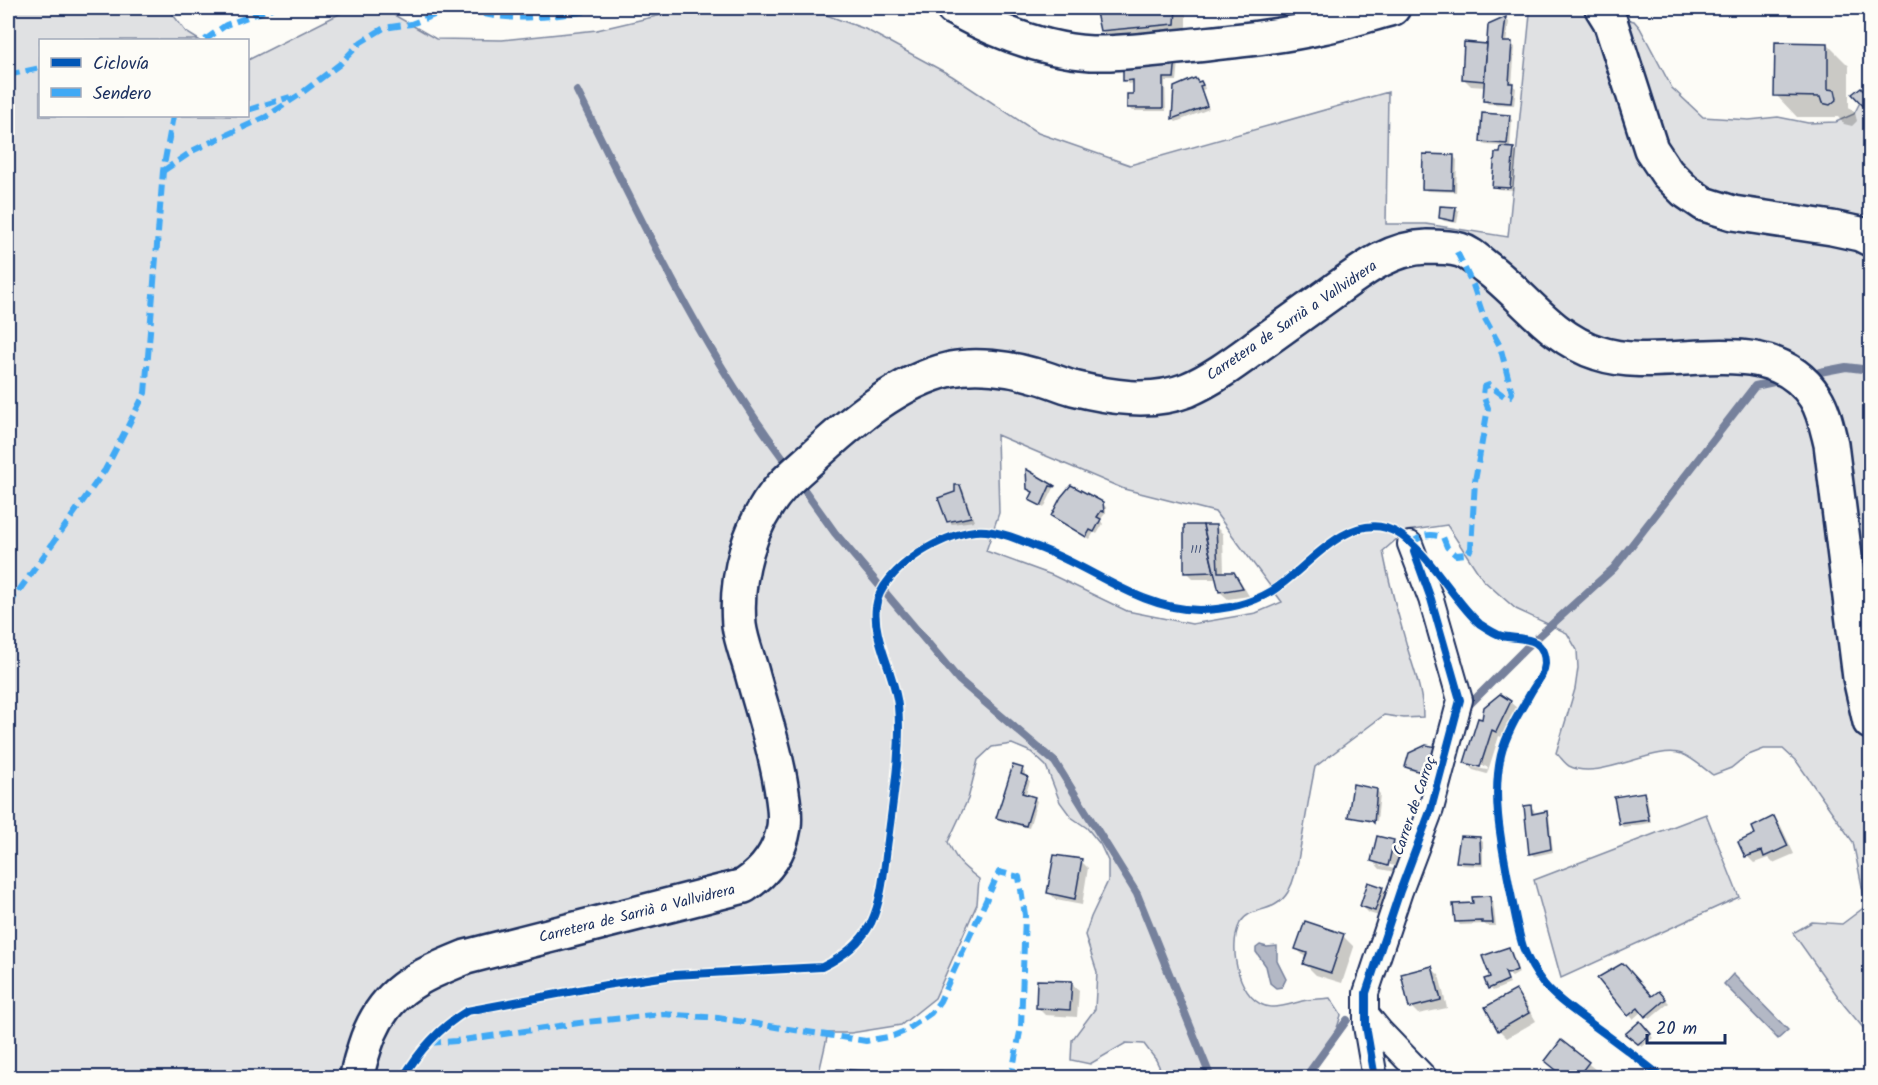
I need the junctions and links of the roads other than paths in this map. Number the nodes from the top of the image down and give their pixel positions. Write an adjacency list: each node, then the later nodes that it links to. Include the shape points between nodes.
1 (953, 8): 2 (main road, via 1010,35 1090,53 1268,37)
2 (1393, 8)
3 (1602, 8): 4 (main road, via 1610,21 1651,149 1685,191 1704,204 1733,213 1832,228)
4 (1870, 239)
5 (1410, 544): 7 (street, Carrer de Carroç, via 1431,599 1460,700 1431,809 1366,993)
6 (1870, 722): 8 (main road, Carretera de Sarrià a Vallvidrera, via 1860,678 1832,444 1824,414 1804,382 1785,368 1762,359 1632,361 1605,356 1570,341 1471,255 1455,248 1401,251 1371,265 1229,367 1183,392 1142,399 1073,388 1030,374 989,368 951,369 894,394 858,419 782,485 766,506 743,561 739,626 777,763 784,806 785,825 768,866 744,886 466,957 438,968 383,1006 371,1027)
7 (1366, 1014): 9 (street, Carrer de Carroç); 10 (street)
8 (357, 1077)
9 (1375, 1077)
10 (1425, 1077)

